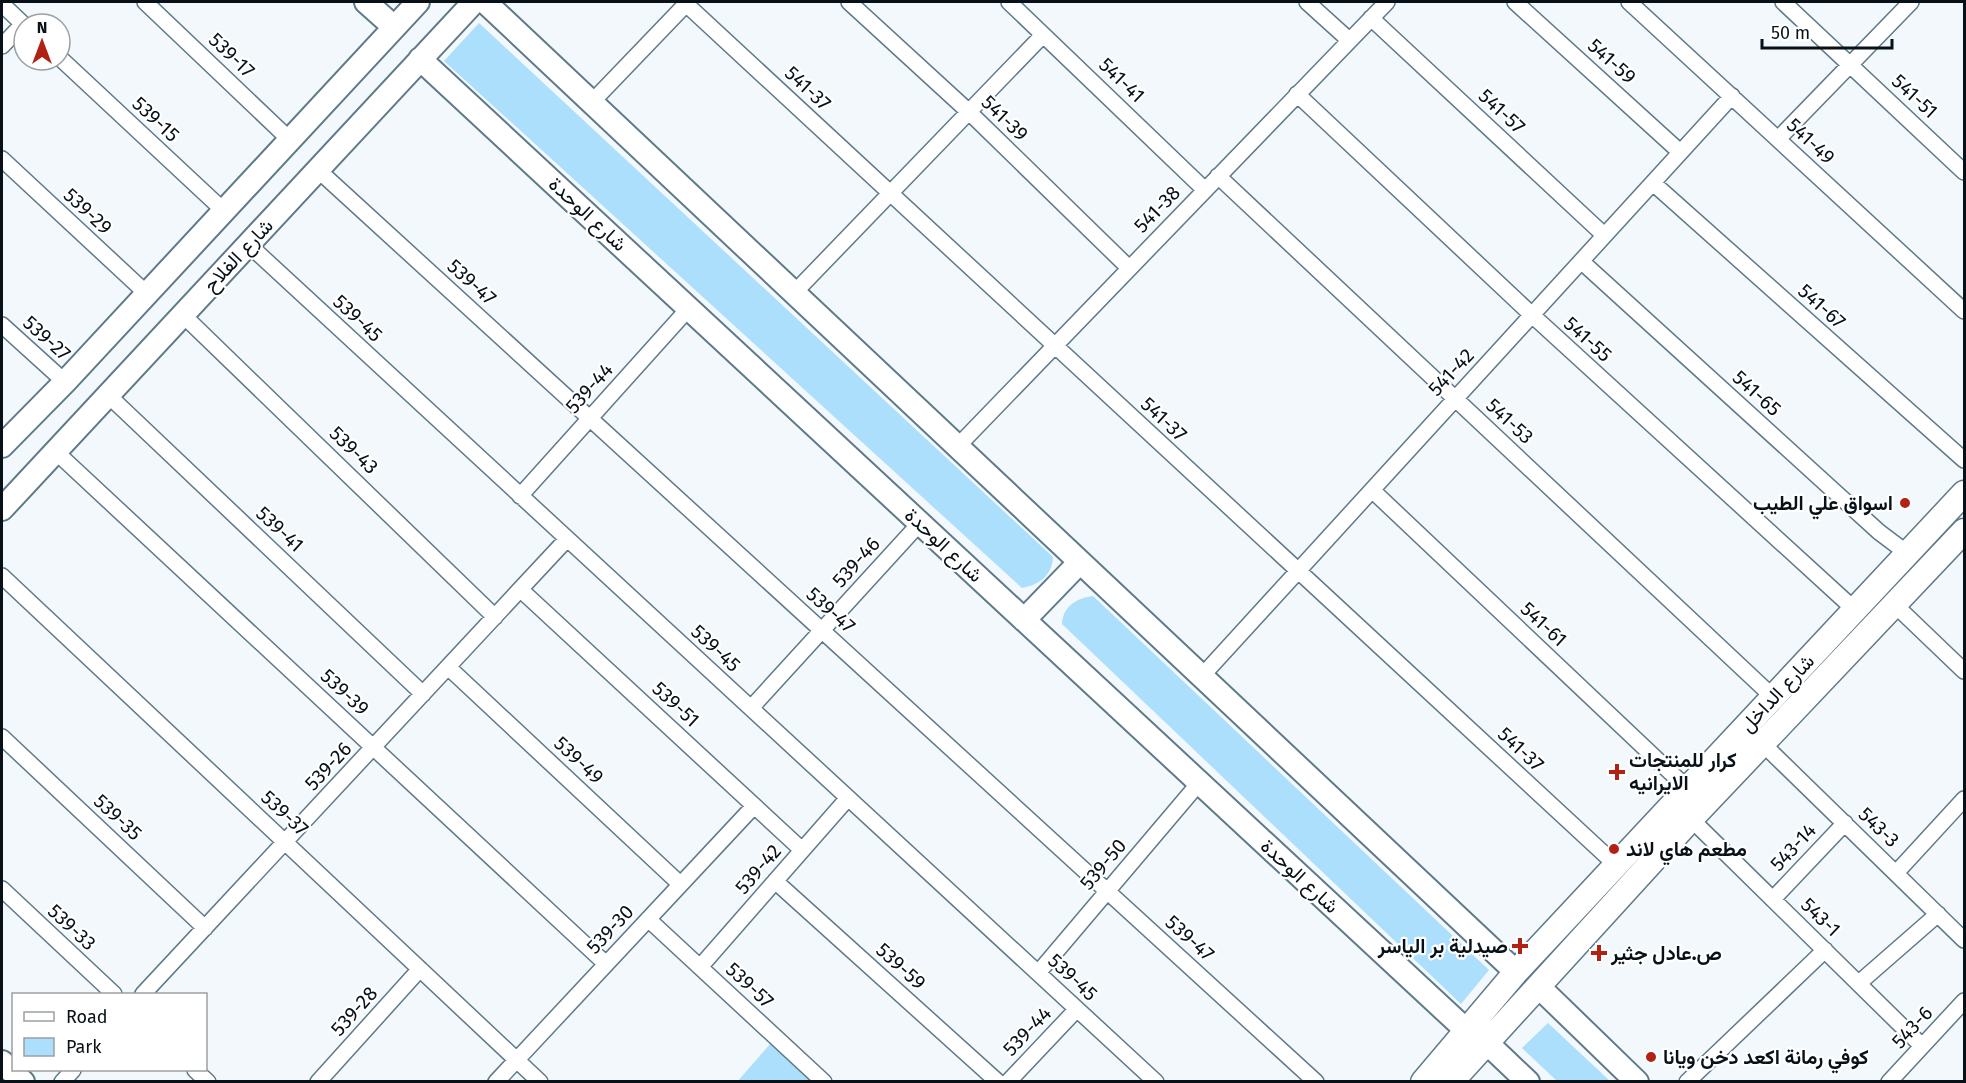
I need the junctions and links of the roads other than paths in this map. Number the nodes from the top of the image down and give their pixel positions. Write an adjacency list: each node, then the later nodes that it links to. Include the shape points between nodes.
1 (145, 2): 27 (street, 539-17)
2 (366, 2): 16 (street)
3 (418, 2): 16 (street, شارع الفلاح)
4 (474, 2): 19 (street, شارع الفلاح)
5 (485, 2): 24 (street)
6 (849, 2): 25 (street, 541-39)
7 (1009, 2): 17 (street, 541-41)
8 (1307, 2): 18 (street)
9 (1387, 2): 15 (street, 541-38)
10 (1515, 2): 28 (street, 541-59)
11 (1629, 2): 23 (street, 541-49)
12 (1783, 2): 20 (street, 541-51)
13 (1911, 2): 20 (street)
14 (687, 3): 24 (street); 35 (street, 541-37)
15 (1371, 18): 18 (street, 541-38); 37 (street, 541-57)
16 (394, 27): 27 (street, شارع الفلاح)
17 (1043, 35): 25 (street); 34 (street, 541-41)
18 (1349, 40): 22 (street, 541-38)
19 (420, 59): 30 (street, شارع الفلاح); 43 (street, شارع الوحدة)
20 (1850, 64): 26 (street); 31 (street, 541-51)
21 (72, 69): 36 (street, 539-15)
22 (1297, 94): 32 (street, 541-38); 46 (street, 541-55)
23 (1732, 96): 26 (street, 541-49); 28 (street, 541-42)
24 (592, 102): 41 (street)
25 (969, 112): 35 (street); 40 (street, 541-39)
26 (1778, 139): 44 (street, 541-49)
27 (290, 140): 36 (street, شارع الفلاح)
28 (1680, 152): 33 (street, 541-42)
29 (2, 159): 42 (street, 539-29)
30 (317, 170): 38 (street, شارع الفلاح); 52 (street, 539-47)
31 (1965, 172)
32 (1218, 176): 34 (street, 541-38); 51 (street, 541-53)
33 (1653, 183): 37 (street, 541-42); 56 (street, 541-67)
34 (1205, 190): 40 (street, 541-38)
35 (891, 194): 41 (street); 48 (street, 541-37)
36 (224, 211): 42 (street, شارع الفلاح)
37 (1604, 236): 39 (street, 541-42)
38 (248, 244): 45 (street, شارع الفلاح); 59 (street, 539-45)
39 (1581, 261): 46 (street, 541-42); 64 (street, 541-65)
40 (1130, 268): 48 (street, 541-38)
41 (794, 293): 54 (street)
42 (146, 294): 49 (street, شارع الفلاح)
43 (689, 308): 52 (street, 539-44); 61 (street, شارع الوحدة)
44 (1965, 311)
45 (183, 315): 50 (street, شارع الفلاح); 71 (street, 539-43)
46 (1532, 315): 51 (street, 541-42); 70 (street, 541-55)
47 (2, 324): 49 (street, 539-27)
48 (1055, 346): 54 (street, 541-38); 66 (street, 541-37)
49 (65, 382): 53 (street, شارع الفلاح)
50 (108, 395): 55 (street, شارع الفلاح); 77 (street, 539-41)
51 (1455, 399): 57 (street, 541-42); 78 (street, 541-53)
52 (590, 418): 59 (street, 539-44); 73 (street, 539-47)
53 (2, 446)
54 (957, 447): 65 (street)
55 (55, 451): 60 (street, شارع الفلاح); 82 (street, 539-39)
56 (1965, 459)
57 (1372, 490): 66 (street, 541-42); 84 (street, 541-61)
58 (1965, 493): 64 (main road, شارع الداخل)
59 (520, 496): 63 (street, 539-45)
60 (2, 509)
61 (920, 523): 72 (street, شارع الوحدة); 73 (street, 539-46)
62 (1965, 531): 69 (main road, شارع الداخل)
63 (567, 539): 68 (street, 539-26); 79 (street, 539-45)
64 (1907, 553): 70 (main road, شارع الداخل)
65 (1080, 561): 72 (street); 76 (street)
66 (1298, 571): 76 (street, 541-42); 92 (street, 541-37)
67 (2, 576): 90 (street, 539-37)
68 (521, 590): 71 (street, 539-26); 87 (street, 539-51)
69 (1894, 604): 75 (street); 81 (main road, شارع الداخل)
70 (1856, 610): 78 (main road, شارع الداخل)
71 (495, 617): 74 (street, 539-26)
72 (1024, 620): 83 (street, شارع الوحدة)
73 (822, 630): 79 (street, 539-46); 97 (street, 539-47)
74 (448, 667): 77 (street, 539-26); 95 (street, 539-49)
75 (1965, 671)
76 (1202, 676): 107 (street)
77 (423, 694): 82 (street, 539-26)
78 (1773, 697): 84 (main road, شارع الداخل)
79 (751, 708): 85 (street, 539-45)
80 (2, 738): 101 (street, 539-35)
81 (1763, 744): 88 (main road, شارع الداخل); 89 (street, 543-3)
82 (374, 747): 90 (street, 539-26); 104 (street, 539-39)
83 (1199, 783): 97 (street, 539-50); 115 (street, شارع الوحدة)
84 (1687, 788): 92 (main road, شارع الداخل)
85 (848, 798): 91 (street, 539-42); 108 (street, 539-45)
86 (1965, 799): 93 (street)
87 (754, 806): 91 (street, 539-51); 95 (street, 539-30)
88 (1691, 819): 98 (street, 543-1); 110 (main road, شارع الداخل)
89 (1845, 823): 93 (street, 543-3); 98 (street, 543-14)
90 (285, 842): 101 (street, 539-26); 106 (street, 539-37)
91 (802, 850): 94 (street, 539-42)
92 (1615, 864): 107 (main road, شارع الداخل)
93 (1896, 873): 99 (street, 543-3)
94 (775, 881): 105 (street, 539-42); 126 (street, 539-59)
95 (680, 884): 100 (street, 539-30)
96 (2, 890): 111 (street, 539-33)
97 (1108, 891): 108 (street, 539-50); 129 (street, 539-47)
98 (1773, 899): 103 (street, 543-1)
99 (1938, 914): 102 (street, 543-3); 109 (street)
100 (648, 919): 104 (street, 539-30); 105 (street, 539-57)
101 (205, 928): 112 (street, 539-26)
102 (1965, 940)
103 (1825, 950): 109 (street, 543-1); 134 (street)
104 (606, 964): 117 (street, 539-30)
105 (700, 967): 125 (street, 539-57)
106 (420, 969): 117 (street, 539-37); 122 (street, 539-28)
107 (1516, 972): 115 (main road, شارع الداخل)
108 (1038, 973): 114 (street, 539-45)
109 (1858, 983): 116 (street, 543-1)
110 (1538, 986): 115 (main road, شارع الداخل); 133 (street)
111 (113, 993)
112 (144, 993)
113 (1965, 1001): 116 (street, 543-6)
114 (1077, 1009): 127 (street, 539-44); 128 (street, 539-45)
115 (1477, 1037): 130 (main road, شارع الداخل); 131 (main road, شارع الداخل); 132 (street, شارع الوحدة)
116 (1922, 1046): 135 (street, 543-6)
117 (517, 1059): 123 (street, 539-30); 124 (street, 539-37)
118 (2, 1062): 120 (street)
119 (196, 1071): 121 (street)
120 (23, 1082)
121 (208, 1082)
122 (318, 1082)
123 (496, 1082)
124 (540, 1082)
125 (824, 1082)
126 (998, 1082)
127 (1008, 1082)
128 (1156, 1082)
129 (1316, 1082)
130 (1423, 1082)
131 (1451, 1082)
132 (1528, 1082)
133 (1637, 1082)
134 (1687, 1082)
135 (1889, 1082)

